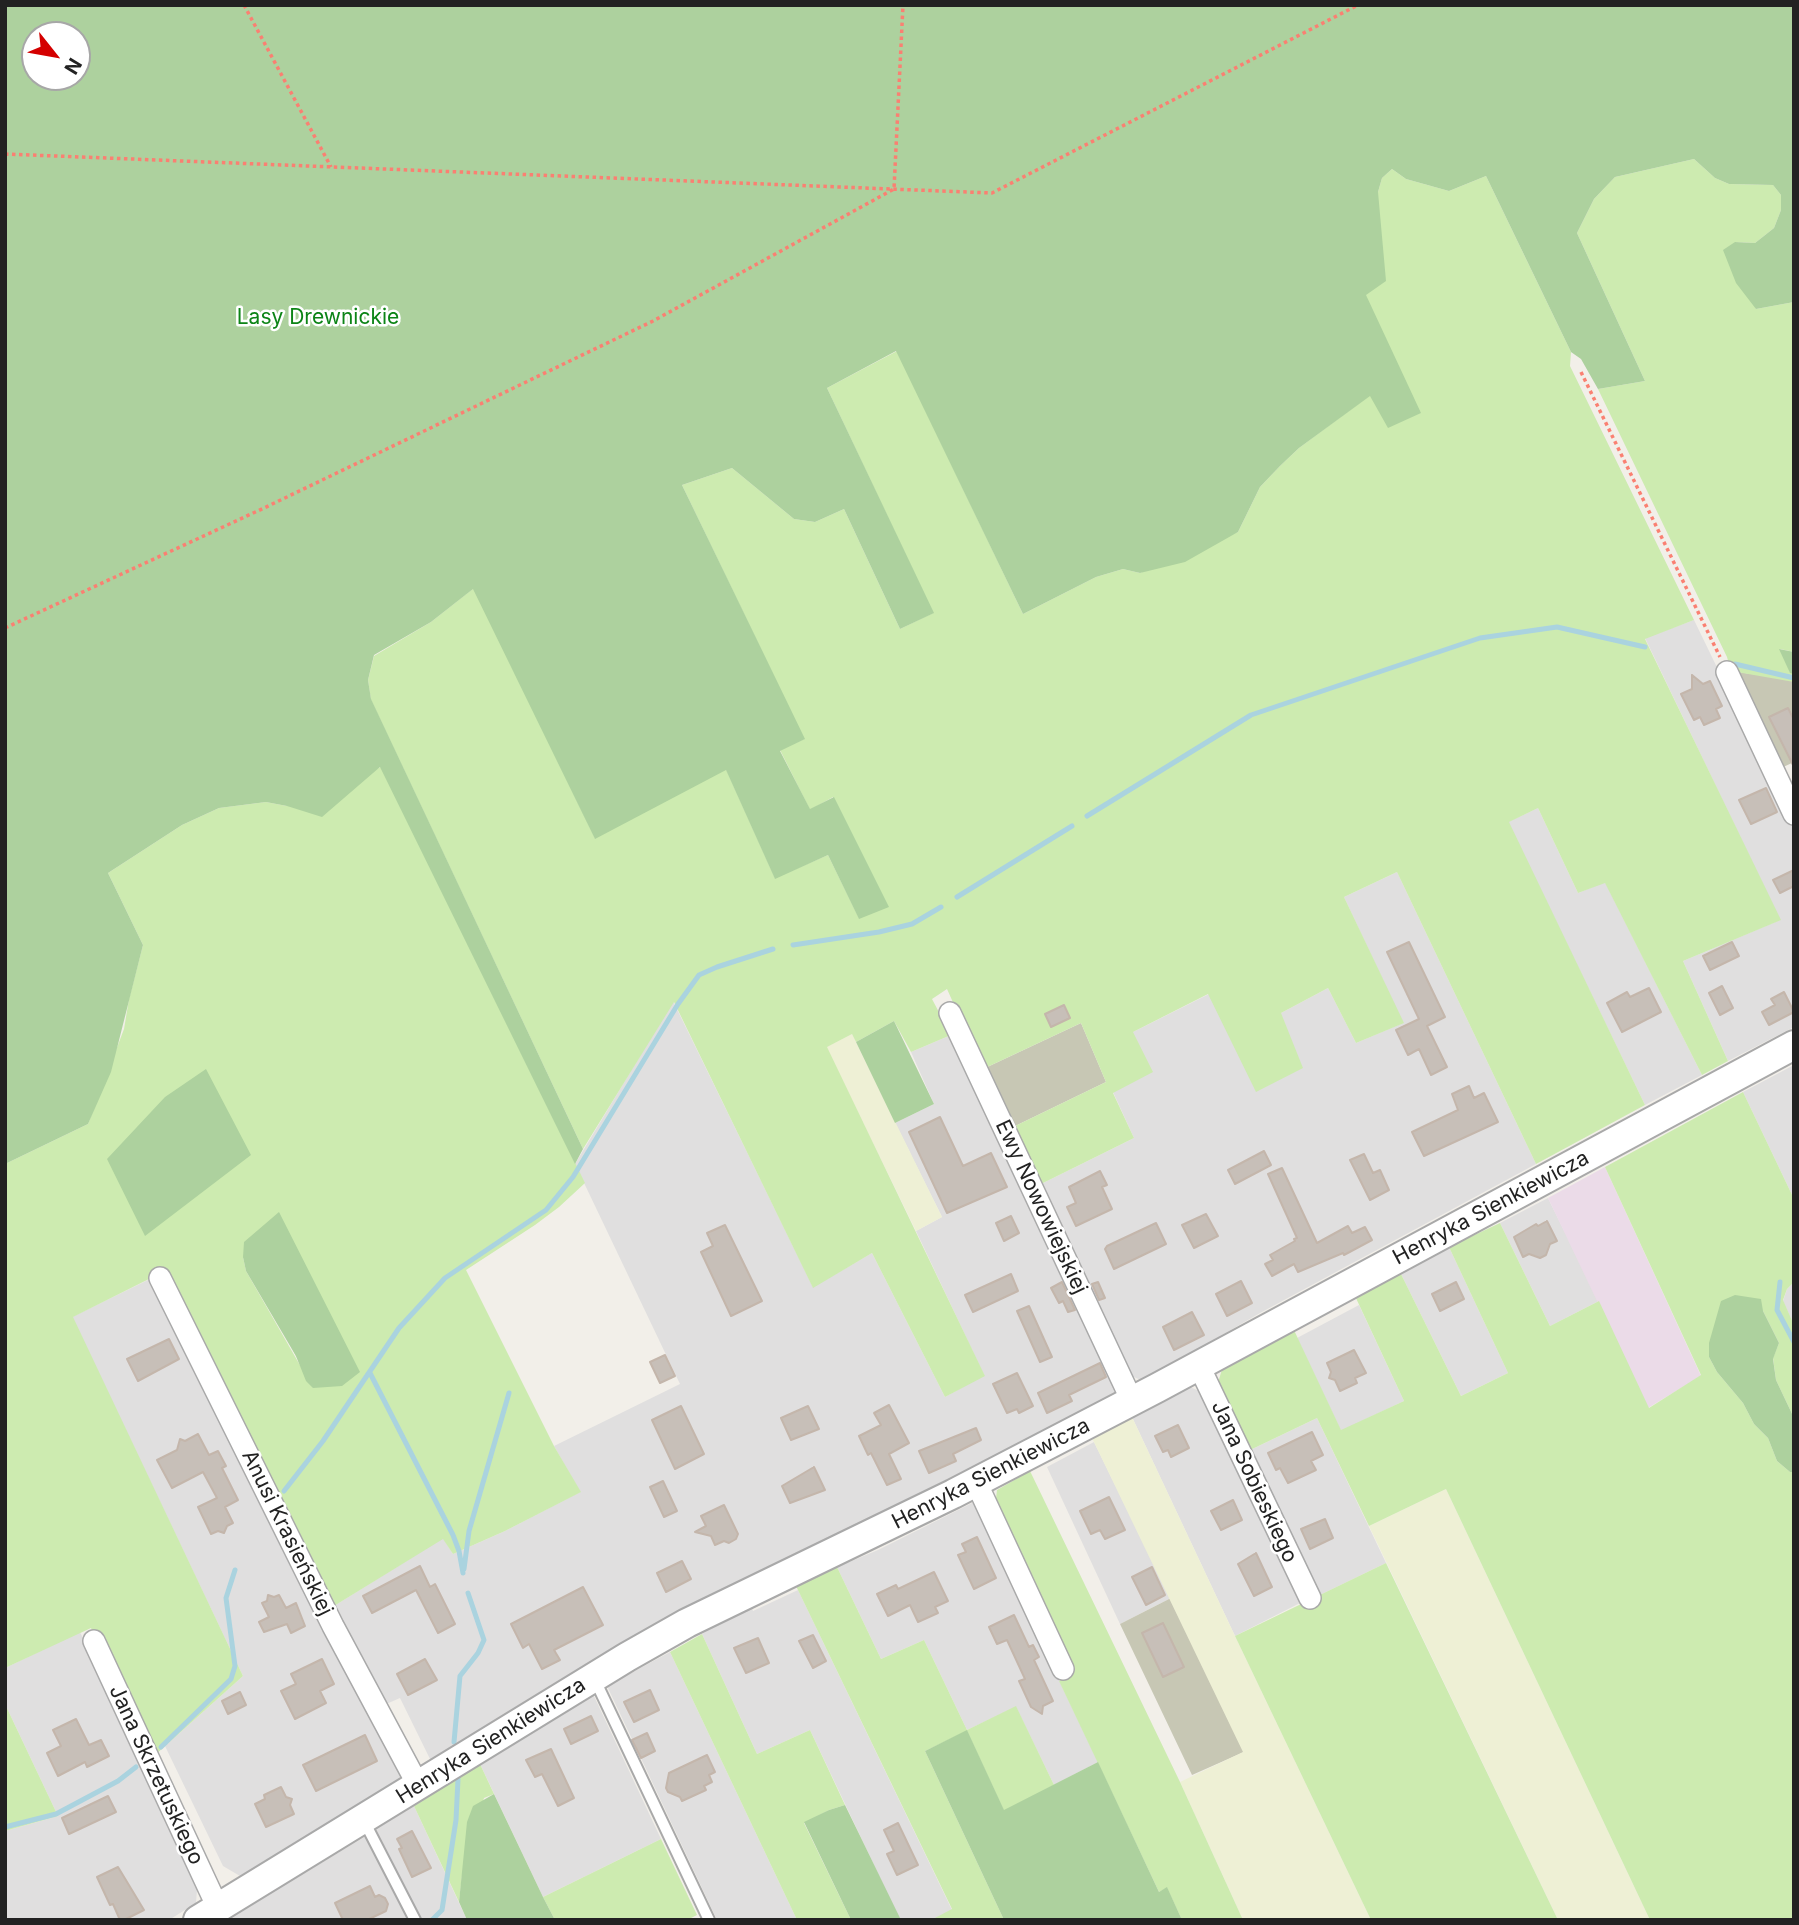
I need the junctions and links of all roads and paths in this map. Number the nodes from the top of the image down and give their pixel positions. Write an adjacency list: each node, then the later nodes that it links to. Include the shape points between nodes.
1 (244, 5): 5 (path)
2 (903, 5): 6 (path)
3 (1358, 5): 6 (path, via 992,193)
4 (5, 154): 5 (path)
5 (331, 168): 6 (path)
6 (894, 189): 8 (path, via 653,321)
7 (1581, 372): 9 (path)
8 (5, 628)
9 (1727, 672): 10 (street)
10 (1794, 814)
11 (950, 1013): 15 (street, Ewy Nowowiejskiej)
12 (1794, 1045): 14 (street, Henryka Sienkiewicza)
13 (160, 1278): 21 (street, Anusi Krasieńskiej)
14 (1199, 1366): 15 (street, Henryka Sienkiewicza); 17 (street, Jana Sobieskiego)
15 (1132, 1401): 16 (street, Henryka Sienkiewicza)
16 (976, 1482): 19 (street); 20 (street, Henryka Sienkiewicza, via 687,1623)
17 (1310, 1598)
18 (93, 1642): 23 (street, Jana Skrzetuskiego)
19 (1063, 1669)
20 (594, 1677): 21 (street, Henryka Sienkiewicza); 25 (lane)
21 (418, 1786): 22 (street, Henryka Sienkiewicza)
22 (363, 1819): 23 (street, Henryka Sienkiewicza); 24 (lane)
23 (213, 1916)
24 (415, 1920)
25 (709, 1920)

